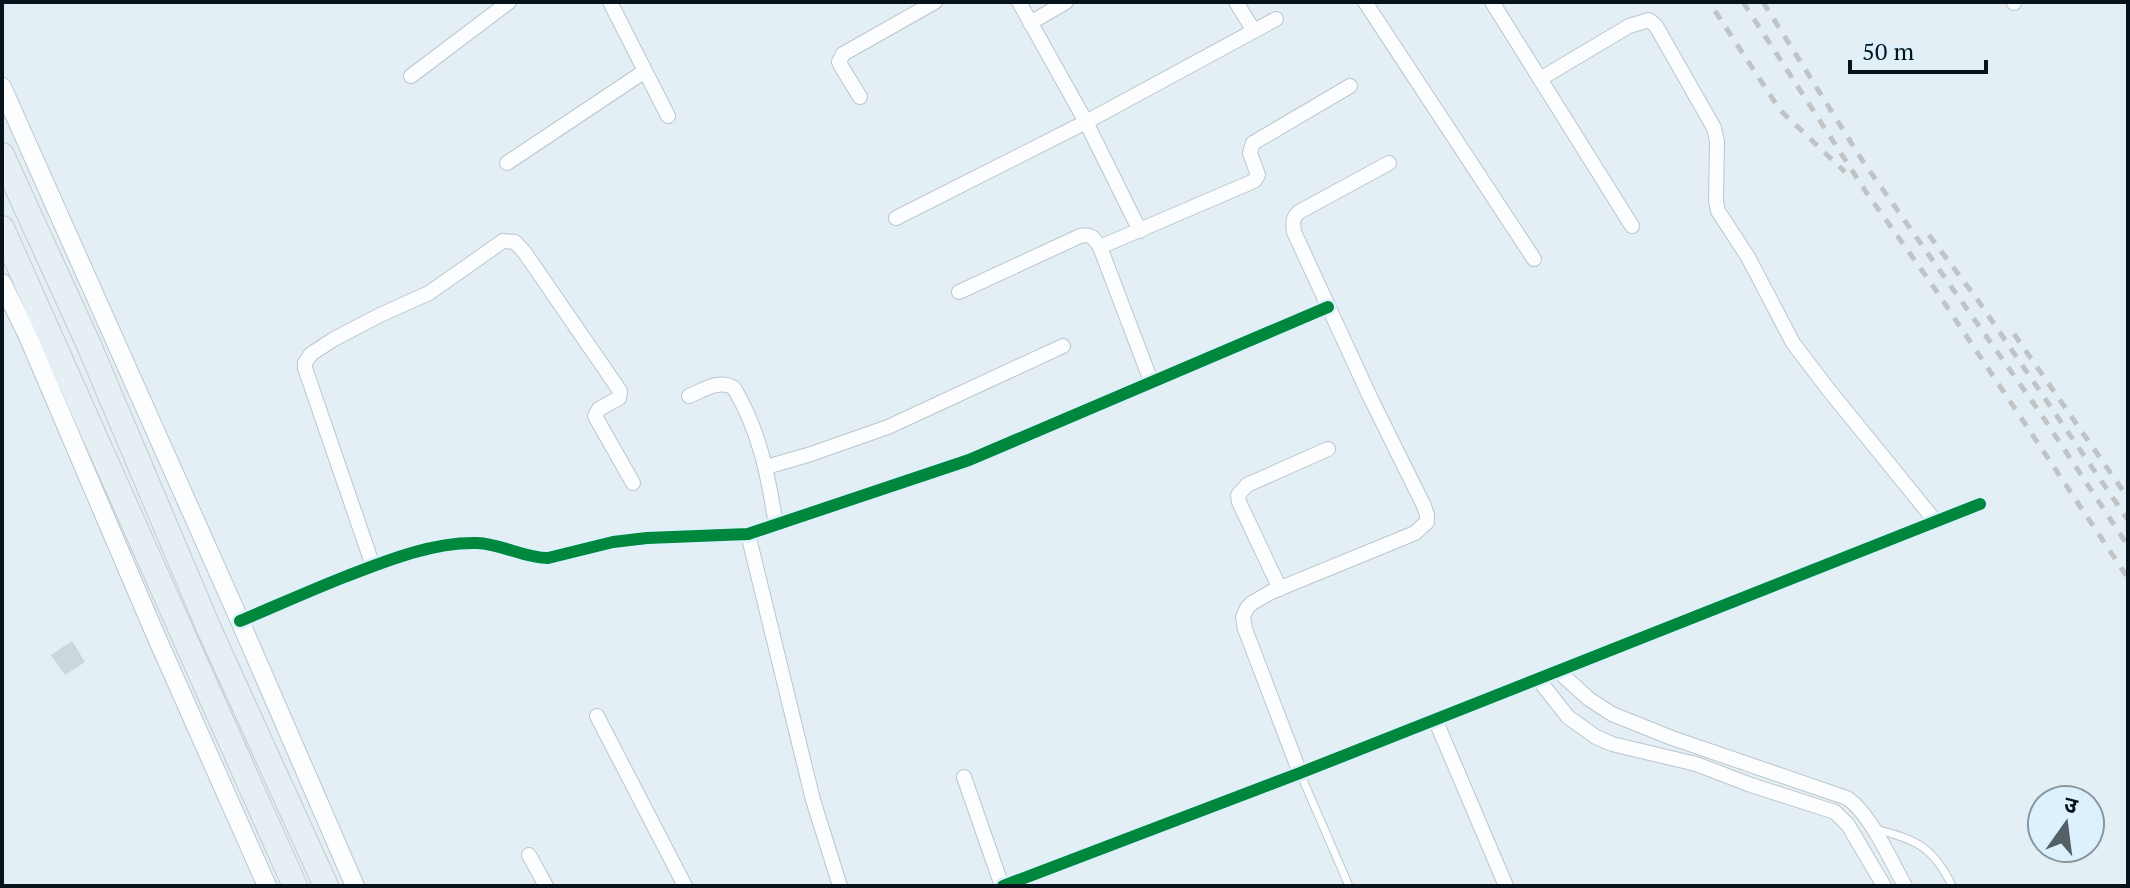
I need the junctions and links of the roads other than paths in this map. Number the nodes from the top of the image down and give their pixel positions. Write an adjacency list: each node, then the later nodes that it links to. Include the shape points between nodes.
1 (509, 2): 13 (street)
2 (610, 2): 12 (street)
3 (935, 2): 17 (street, via 843,54 839,62)
4 (1019, 2): 10 (street)
5 (1066, 2): 10 (street)
6 (1236, 2): 11 (street)
7 (1365, 2): 28 (street)
8 (1492, 2): 14 (street)
9 (1276, 19): 11 (street)
10 (1030, 23): 19 (street)
11 (1254, 31): 19 (street)
12 (645, 71): 18 (street); 21 (street)
13 (411, 76)
14 (1540, 79): 24 (street); 39 (street, via 1629,26 1649,20 1656,26 1714,128 1718,211 1793,343)
15 (1350, 86): 26 (street, via 1253,143 1250,153 1258,175 1254,181)
16 (2, 87): 44 (street)
17 (860, 97)
18 (668, 116)
19 (1086, 122): 23 (street); 26 (street)
20 (2, 155): 58 (highway)
21 (507, 163)
22 (1389, 163): 31 (street, via 1294,217 1294,232)
23 (896, 218)
24 (1632, 226)
25 (2, 228): 57 (highway)
26 (1140, 231): 27 (street)
27 (1100, 247): 30 (street, via 1087,234); 33 (street)
28 (1534, 259)
29 (2, 283): 56 (street)
30 (959, 292)
31 (1328, 307): 33 (street); 43 (street, via 1427,522 1415,533)
32 (1063, 346): 36 (street, via 888,427)
33 (1151, 381): 40 (street, via 969,460)
34 (689, 396): 36 (street, via 718,384 734,388)
35 (1328, 449): 43 (street, via 1247,485 1238,495)
36 (766, 467): 40 (street)
37 (633, 483): 42 (street, via 595,416 619,398 620,391 525,253 515,242 503,241 429,293 334,339 305,363)
38 (1980, 504): 39 (street)
39 (1936, 522): 45 (street)
40 (776, 525): 41 (street)
41 (748, 534): 42 (street, via 613,542 548,558 494,545 460,544); 62 (street, via 813,800)
42 (373, 566): 44 (street)
43 (1280, 589): 49 (street, via 1252,603 1243,617)
44 (240, 621): 59 (street)
45 (1558, 671): 46 (street); 51 (street, via 1612,714)
46 (1538, 679): 48 (street); 52 (street, via 1568,717 1596,737 1696,764)
47 (597, 716): 61 (street)
48 (1435, 719): 49 (street); 64 (street)
49 (1300, 773): 55 (street); 63 (lane)
50 (964, 777): 55 (street)
51 (1853, 802): 52 (street); 53 (street)
52 (1841, 816): 65 (street)
53 (1872, 828): 66 (street); 67 (lane, via 1921,845 1936,858)
54 (529, 855): 60 (street)
55 (1009, 885)
56 (267, 886)
57 (295, 886)
58 (326, 886)
59 (355, 886)
60 (546, 886)
61 (685, 886)
62 (840, 886)
63 (1349, 886)
64 (1506, 886)
65 (1884, 886)
66 (1905, 886)
67 (1952, 886)

